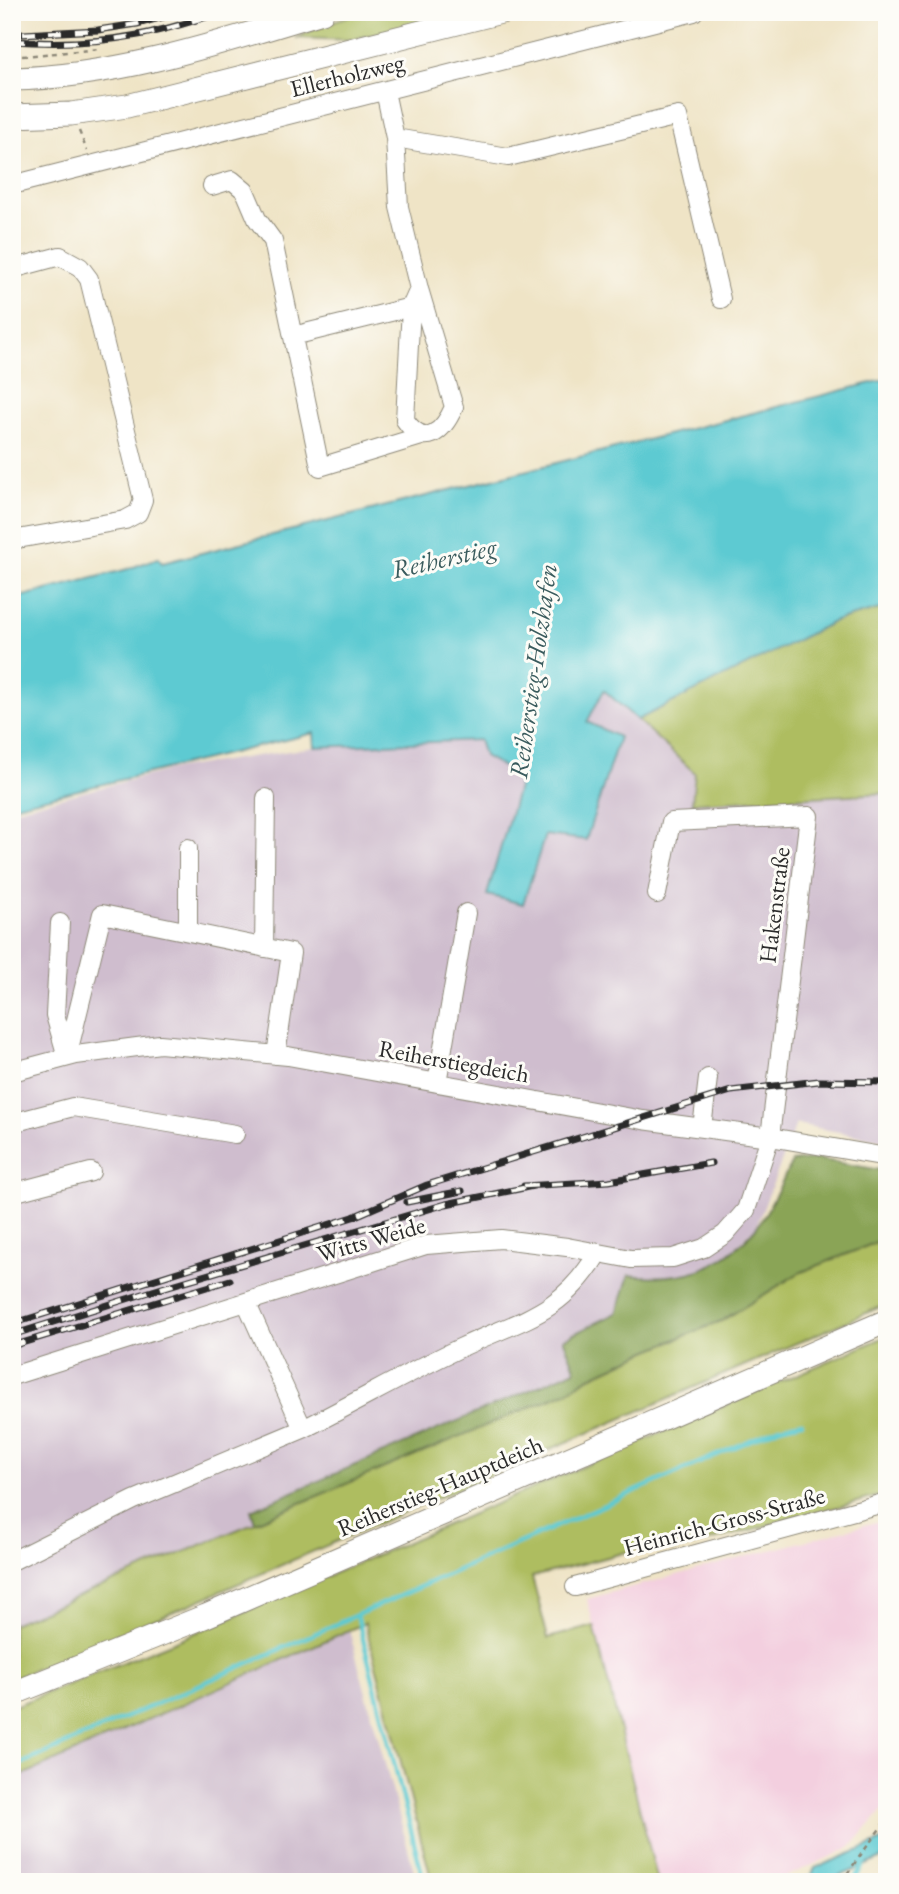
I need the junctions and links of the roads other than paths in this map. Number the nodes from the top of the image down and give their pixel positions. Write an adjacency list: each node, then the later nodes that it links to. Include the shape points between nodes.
1 (322, 12): 4 (main road, via 114,67)
2 (501, 12): 6 (main road, via 155,100 99,111)
3 (694, 12): 5 (street, Ellerholzweg)
4 (12, 79)
5 (385, 91): 7 (street); 8 (street, Ellerholzweg)
6 (12, 116)
7 (395, 138): 11 (street, via 399,207); 12 (street, via 508,157 678,116)
8 (12, 185)
9 (212, 186): 14 (street, via 232,180 245,191 273,241)
10 (12, 269): 16 (street, via 60,256 80,267 89,279 143,500 138,513 125,520)
11 (419, 289): 13 (street); 15 (street, via 454,407 447,424)
12 (720, 299)
13 (411, 307): 14 (street); 15 (street, via 405,420 412,431)
14 (293, 336): 15 (street, via 320,467)
15 (425, 435)
16 (12, 540)
17 (266, 798): 23 (street)
18 (188, 848): 22 (street)
19 (657, 894): 32 (street, Hakenstraße, via 671,822 809,816)
20 (466, 913): 28 (street)
21 (60, 923): 25 (street, via 55,1015)
22 (188, 932): 23 (street); 25 (street, via 102,914)
23 (264, 948): 24 (street, via 291,953)
24 (276, 1055): 25 (street, Reiherstiegdeich, via 160,1044); 28 (street, Reiherstiegdeich)
25 (67, 1057): 26 (street, Reiherstiegdeich)
26 (12, 1072)
27 (708, 1078): 30 (street)
28 (437, 1083): 30 (street, Reiherstiegdeich)
29 (12, 1123): 31 (street, via 74,1107)
30 (702, 1128): 32 (street, Reiherstiegdeich)
31 (235, 1134)
32 (770, 1137): 33 (street, Reiherstiegdeich); 36 (street, Witts Weide, via 746,1210 725,1234 704,1248 673,1258 631,1259)
33 (887, 1157)
34 (91, 1172): 35 (street)
35 (12, 1193)
36 (598, 1253): 37 (street, Witts Weide, via 501,1239 426,1245); 40 (street, via 583,1277 541,1313 461,1347)
37 (246, 1302): 39 (street, Witts Weide); 40 (street)
38 (887, 1321): 44 (main road, Reiherstieg-Hauptdeich, via 219,1611)
39 (12, 1376)
40 (303, 1429): 42 (street, via 134,1500)
41 (887, 1502): 43 (street, Heinrich-Gross-Straße)
42 (12, 1561)
43 (575, 1587)
44 (12, 1694)

